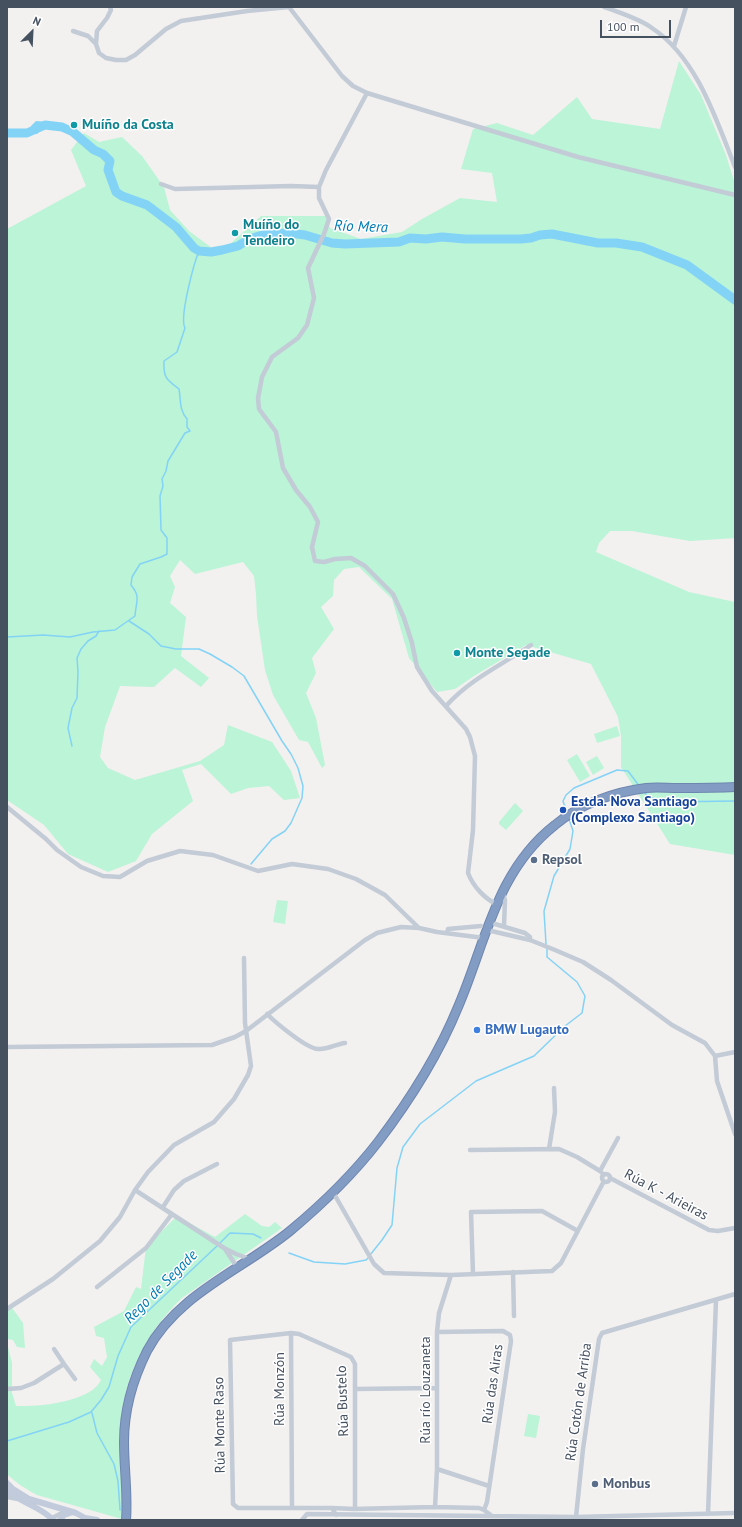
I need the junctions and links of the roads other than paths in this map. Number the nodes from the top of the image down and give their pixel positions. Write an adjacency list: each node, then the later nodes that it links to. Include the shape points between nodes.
1 (110, 7): 6 (street, via 107,18)
2 (289, 7): 8 (street, via 181,21 166,29 126,60 106,58); 10 (street, via 342,76 353,86)
3 (604, 7): 9 (street, via 651,27)
4 (686, 7): 9 (street)
5 (73, 31): 7 (street)
6 (97, 31): 7 (street); 8 (street)
7 (88, 36): 8 (street)
8 (96, 44)
9 (674, 46): 11 (street, via 698,80)
10 (367, 93): 13 (street); 14 (street, via 578,157)
11 (735, 167)
12 (160, 184): 13 (street, via 175,188)
13 (319, 187): 16 (street, via 319,198 329,219 308,268 314,298 307,325 298,338 272,356 262,377 258,398 260,409 276,432 283,468 318,522 312,547 315,561 351,558 365,566 393,594 404,618 417,667 432,691)
14 (735, 195)
15 (531, 645): 16 (street, via 489,670)
16 (446, 706): 20 (street, via 466,729 475,756 473,830 468,873 477,889)
17 (735, 787): 19 (highway, via 649,788 589,803 554,826 537,841 523,857)
18 (7, 807): 23 (street, via 57,850 81,866 103,876 120,877 147,861 180,851 213,855 258,871 292,864 328,869 356,879 385,895)
19 (501, 892): 20 (highway); 22 (street, via 505,900)
20 (496, 904): 24 (highway)
21 (495, 924): 22 (street)
22 (504, 926): 26 (street, via 525,933)
23 (419, 928): 25 (street); 28 (street, via 401,927 377,933)
24 (484, 931): 25 (street); 25 (street, via 448,929); 26 (street); 45 (highway, via 459,1006 423,1078 376,1144)
25 (447, 934)
26 (530, 940): 33 (street, via 588,966 611,980 672,1025 705,1043)
27 (244, 958): 29 (street)
28 (267, 1014): 29 (street); 30 (street, via 317,1050)
29 (246, 1031): 31 (street, via 212,1045); 44 (street, via 251,1066 234,1099 214,1122 174,1145)
30 (345, 1044)
31 (7, 1046)
32 (735, 1052): 33 (street)
33 (715, 1056): 35 (street, via 717,1082)
34 (554, 1088): 37 (street, via 555,1112)
35 (735, 1134)
36 (618, 1138): 40 (street)
37 (549, 1149): 38 (street, Rúa K - Arieiras); 40 (street, Rúa K - Arieiras, via 560,1149)
38 (470, 1150)
39 (217, 1164): 46 (street, via 184,1181 174,1190)
40 (600, 1171): 41 (street, Rúa K - Arieiras)
41 (604, 1175): 42 (street, Rúa K - Arieiras, via 608,1174); 43 (street, Rúa K - Arieiras)
42 (610, 1178): 43 (street, Rúa K - Arieiras, via 609,1181); 48 (street, Rúa K - Arieiras, via 709,1230 718,1232)
43 (604, 1181): 49 (street)
44 (135, 1190): 46 (street); 59 (street, via 120,1217 100,1242 53,1279)
45 (333, 1192): 51 (highway, via 290,1231); 55 (street, via 376,1267 384,1273)
46 (163, 1207): 47 (street)
47 (172, 1214): 50 (street); 56 (street, via 146,1248)
48 (735, 1228)
49 (578, 1231): 53 (street, via 561,1263 552,1271); 54 (street, via 542,1211 471,1212)
50 (224, 1248): 51 (street); 52 (street)
51 (250, 1258): 52 (highway)
52 (237, 1267): 95 (highway, via 208,1286 164,1326 148,1349 133,1383 126,1413 124,1440)
53 (513, 1272): 54 (street); 60 (street)
54 (473, 1274): 55 (street)
55 (451, 1275): 61 (street, Rúa río Louzaneta, via 439,1313)
56 (97, 1287)
57 (735, 1294): 58 (street, Rúa Cotón de Arriba)
58 (716, 1300): 85 (street); 89 (street, Rúa Cotón de Arriba, via 602,1333 599,1339)
59 (7, 1309)
60 (514, 1316)
61 (437, 1332): 67 (street, Rúa río Louzaneta); 72 (street, Rúa das Airas, via 503,1331 510,1335)
62 (291, 1333): 63 (street, Rúa Monzón); 69 (street, Rúa Bustelo, via 299,1334 351,1357 355,1364); 77 (street, Rúa Monzón)
63 (230, 1340): 77 (street, Rúa Monte Raso, via 232,1504 238,1508)
64 (54, 1349): 65 (street)
65 (64, 1364): 66 (street); 68 (street, via 34,1383 21,1388)
66 (75, 1379)
67 (436, 1388): 69 (street); 70 (street, Rúa río Louzaneta)
68 (7, 1389)
69 (356, 1389): 80 (street, Rúa Bustelo)
70 (437, 1469): 72 (street); 79 (street, Rúa río Louzaneta)
71 (7, 1483): 76 (main road, via 29,1499)
72 (489, 1486): 81 (street, Rúa das Airas)
73 (7, 1490): 75 (main road)
74 (7, 1497): 75 (street)
75 (20, 1500): 76 (street, via 26,1499 42,1506); 92 (main road, via 42,1511)
76 (56, 1508): 82 (main road)
77 (292, 1508): 78 (street)
78 (332, 1508): 80 (street); 84 (street)
79 (435, 1508): 80 (street); 81 (street); 86 (street, via 439,1512); 86 (street, via 430,1511)
80 (355, 1509): 84 (street, via 340,1510)
81 (483, 1510): 87 (street); 88 (street)
82 (68, 1513): 90 (main road); 92 (street); 93 (main road)
83 (735, 1513): 85 (street)
84 (336, 1514): 91 (street); 96 (street, via 307,1514)
85 (708, 1514): 89 (street)
86 (434, 1516): 87 (street); 91 (street)
87 (480, 1516): 88 (street)
88 (492, 1516): 89 (street)
89 (576, 1517)
90 (81, 1518): 94 (main road)
91 (406, 1518)
92 (51, 1519)
93 (60, 1520)
94 (97, 1520)
95 (126, 1520)
96 (302, 1520)

